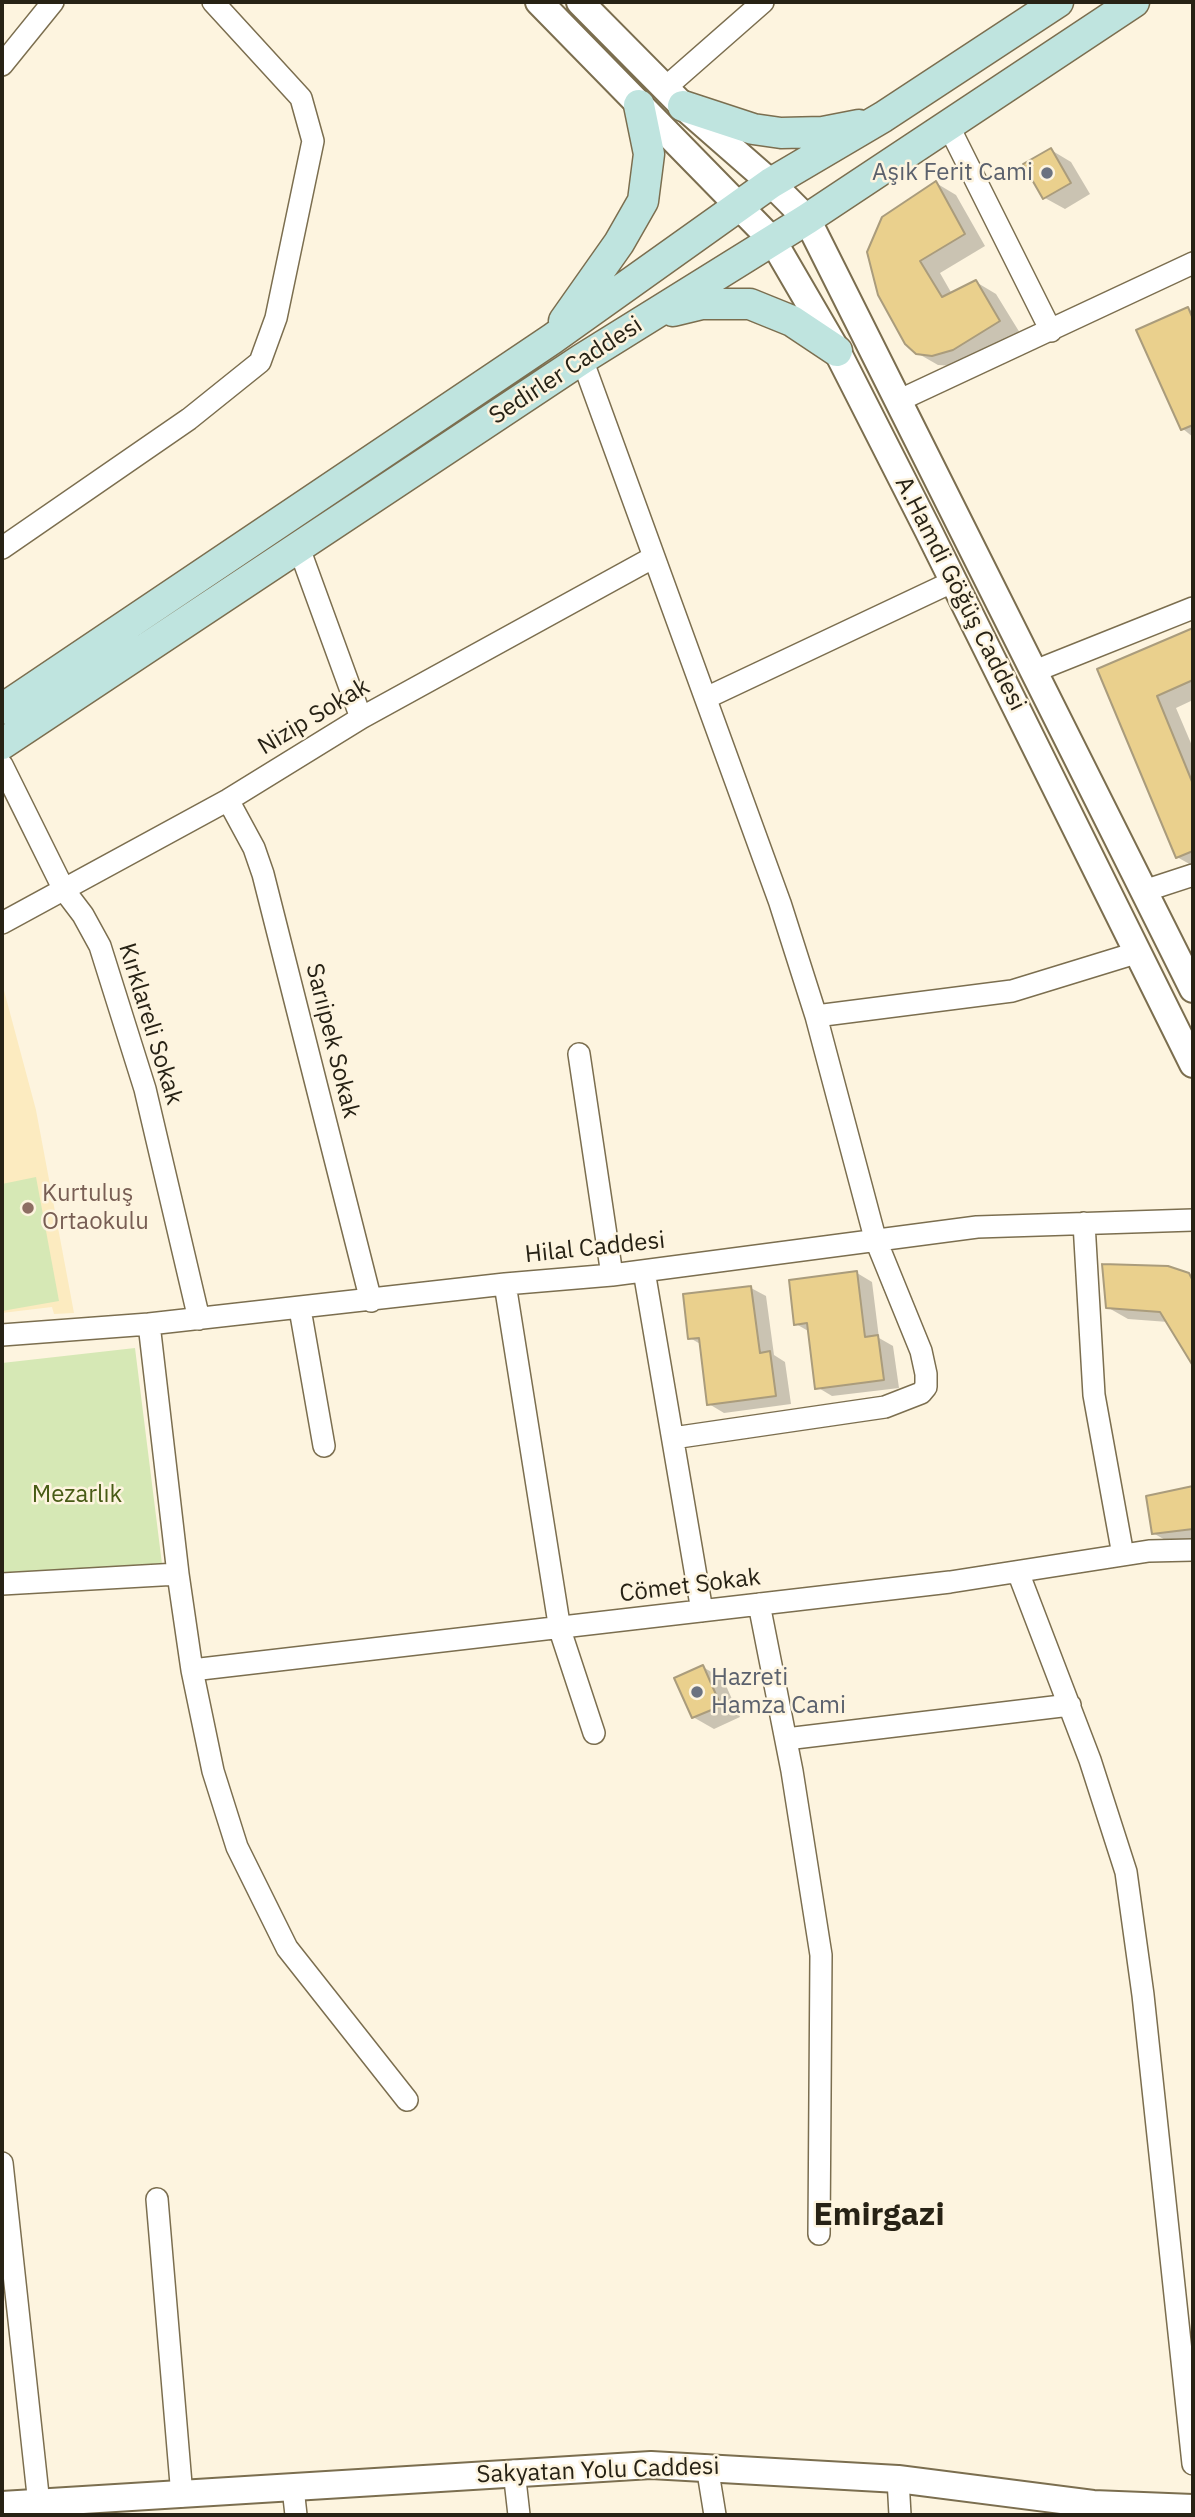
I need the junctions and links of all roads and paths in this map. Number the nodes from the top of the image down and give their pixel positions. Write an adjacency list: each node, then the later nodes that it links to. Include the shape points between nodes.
1 (53, 2): 8 (street)
2 (213, 2): 24 (street, via 300,98 313,141 276,318 260,362 189,419)
3 (539, 2): 10 (street, A.Hamdi Göğüş Caddesi)
4 (580, 2): 9 (street, A.Hamdi Göğüş Caddesi)
5 (763, 2): 9 (street)
6 (1058, 2): 11 (main road, Sedirler Caddesi)
7 (1133, 2): 12 (main road, Sedirler Caddesi)
8 (2, 65)
9 (674, 97): 11 (main road, via 753,129 795,134 852,127); 13 (street, A.Hamdi Göğüş Caddesi)
10 (639, 105): 14 (street, A.Hamdi Göğüş Caddesi); 20 (main road, via 649,154 643,201)
11 (883, 117): 13 (main road, Sedirler Caddesi)
12 (949, 127): 15 (main road, Sedirler Caddesi); 19 (street)
13 (771, 183): 14 (main road, Sedirler Caddesi); 15 (street, A.Hamdi Göğüş Caddesi)
14 (742, 206): 16 (street, A.Hamdi Göğüş Caddesi); 20 (main road, Sedirler Caddesi)
15 (807, 219): 16 (main road, Sedirler Caddesi); 23 (street, A.Hamdi Göğüş Caddesi)
16 (773, 241): 18 (main road, Sedirler Caddesi); 21 (street, A.Hamdi Göğüş Caddesi)
17 (1193, 263): 19 (street)
18 (646, 318): 21 (main road, via 702,303 750,303 793,321); 22 (main road, Sedirler Caddesi)
19 (1051, 331): 23 (street)
20 (552, 339): 31 (main road, Sedirler Caddesi)
21 (837, 351): 27 (street, A.Hamdi Göğüş Caddesi)
22 (582, 359): 25 (main road, Sedirler Caddesi); 26 (street)
23 (900, 400): 29 (street, A.Hamdi Göğüş Caddesi)
24 (2, 548)
25 (299, 548): 32 (street); 33 (main road, Sedirler Caddesi)
26 (654, 557): 30 (street); 32 (street, Nizip Sokak)
27 (954, 581): 30 (street); 40 (street, A.Hamdi Göğüş Caddesi)
28 (1193, 608): 29 (street)
29 (1035, 671): 38 (street, A.Hamdi Göğüş Caddesi)
30 (706, 698): 42 (street)
31 (2, 709)
32 (362, 718): 35 (street, Nizip Sokak)
33 (2, 744)
34 (2, 765): 37 (street, Kırklareli Sokak)
35 (228, 800): 37 (street, Nizip Sokak); 51 (street, Sarıipek Sokak, via 263,874)
36 (1193, 875): 38 (street)
37 (64, 890): 39 (street, Nizip Sokak); 53 (street, Kırklareli Sokak, via 100,946 141,1076)
38 (1144, 891): 41 (street, A.Hamdi Göğüş Caddesi)
39 (2, 923)
40 (1139, 952): 42 (street, via 1012,991); 44 (street, A.Hamdi Göğüş Caddesi)
41 (1193, 989)
42 (816, 1016): 47 (street)
43 (579, 1054): 49 (street)
44 (1193, 1064)
45 (1193, 1220): 46 (street, Hilal Caddesi)
46 (1084, 1223): 47 (street, Hilal Caddesi, via 977,1227); 59 (street, via 1094,1395)
47 (876, 1238): 48 (street, Hilal Caddesi); 56 (street, via 921,1351 926,1387 921,1393 886,1408)
48 (644, 1271): 49 (street, Hilal Caddesi); 56 (street)
49 (612, 1275): 50 (street, Hilal Caddesi)
50 (505, 1284): 51 (street, Hilal Caddesi); 65 (street)
51 (372, 1301): 52 (street, Hilal Caddesi)
52 (300, 1309): 53 (street, Hilal Caddesi); 57 (street)
53 (199, 1319): 54 (street, Hilal Caddesi)
54 (149, 1324): 55 (street, Hilal Caddesi); 61 (street)
55 (2, 1335)
56 (673, 1438): 64 (street)
57 (324, 1446)
58 (1193, 1550): 59 (street, Cömet Sokak)
59 (1123, 1555): 60 (street, Cömet Sokak)
60 (1018, 1572): 63 (street, Cömet Sokak); 67 (street)
61 (178, 1574): 62 (street); 66 (street)
62 (2, 1584)
63 (759, 1604): 64 (street, Cömet Sokak); 69 (street)
64 (702, 1611): 65 (street, Cömet Sokak)
65 (560, 1630): 66 (street, Cömet Sokak); 68 (street)
66 (192, 1670): 70 (street, via 213,1771 237,1847 287,1948)
67 (1070, 1705): 69 (street); 74 (street, via 1126,1872)
68 (594, 1733)
69 (786, 1739): 73 (street, via 821,1955)
70 (407, 2101)
71 (2, 2162): 80 (street)
72 (157, 2199): 79 (street)
73 (819, 2234)
74 (1193, 2464)
75 (707, 2466): 76 (street, Sakyatan Yolu Caddesi); 77 (street, Sakyatan Yolu Caddesi); 86 (street)
76 (514, 2471): 78 (street, Sakyatan Yolu Caddesi); 85 (street)
77 (898, 2479): 83 (street, Sakyatan Yolu Caddesi); 87 (street)
78 (293, 2488): 79 (street, Sakyatan Yolu Caddesi); 84 (street)
79 (181, 2496): 80 (street, Sakyatan Yolu Caddesi)
80 (39, 2504): 81 (street, Sakyatan Yolu Caddesi)
81 (2, 2505)
82 (1193, 2508): 83 (street, Sakyatan Yolu Caddesi)
83 (1140, 2511)
84 (296, 2515)
85 (519, 2515)
86 (715, 2515)
87 (900, 2515)

